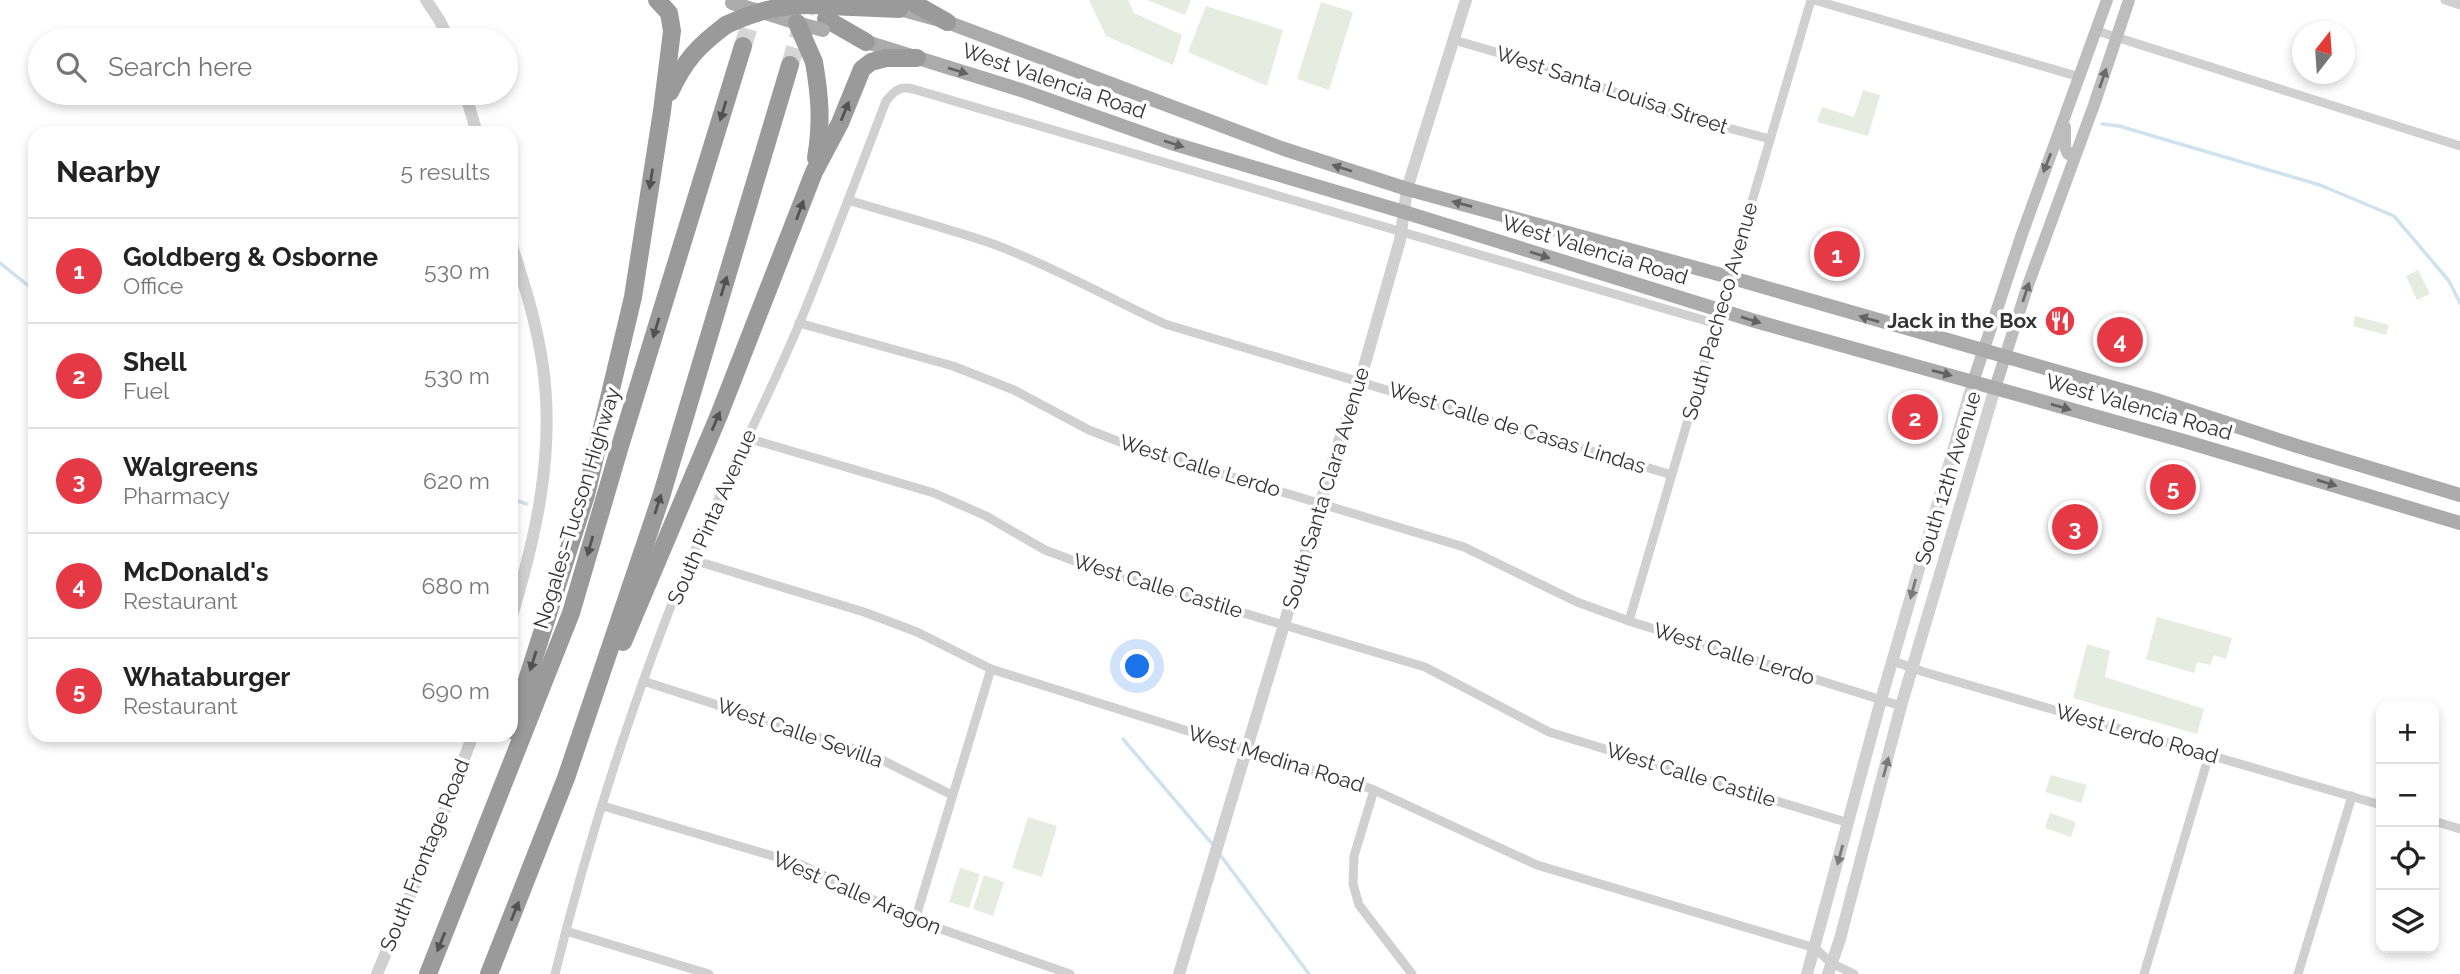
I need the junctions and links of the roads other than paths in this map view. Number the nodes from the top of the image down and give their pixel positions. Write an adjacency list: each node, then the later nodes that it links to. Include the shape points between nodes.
1 (426, 0): 18 (street)
2 (657, 0): 29 (highway, via 669,13 672,31)
3 (869, 0): 12 (main road)
4 (1466, 0): 21 (street, South Santa Clara Avenue)
5 (1813, 0): 26 (street); 32 (street, South Pacheco Avenue)
6 (2107, 0): 19 (main road, South 12th Avenue)
7 (2129, 0): 20 (main road, South 12th Avenue)
8 (2445, 0): 13 (street)
9 (727, 2): 14 (main road, bridge)
10 (806, 2): 11 (highway, bridge); 15 (highway)
11 (778, 3): 14 (highway, bridge); 17 (highway, bridge)
12 (903, 4): 15 (highway); 16 (highway)
13 (2460, 5)
14 (758, 11): 17 (main road, bridge); 29 (highway, bridge, via 726,24 700,44 680,70)
15 (826, 18): 17 (main road, bridge); 22 (highway)
16 (947, 22): 36 (main road, West Valencia Road, one-way to 16, via 1281,148)
17 (797, 23): 35 (highway, bridge, via 814,62 820,102)
18 (443, 28)
19 (2097, 31): 20 (street); 26 (main road, South 12th Avenue)
20 (2118, 37): 33 (street); 34 (main road, South 12th Avenue, one-way to 20)
21 (1454, 40): 32 (street, West Santa Louisa Street, via 1558,70 1663,111); 36 (street, South Santa Clara Avenue)
22 (866, 42): 24 (main road, West Valencia Road)
23 (743, 46): 80 (highway, Nogales–Tucson Highway, one-way to 80, via 571,613)
24 (917, 58): 35 (highway, one-way to 24, via 862,69 886,58); 38 (main road, West Valencia Road, one-way to 38, via 1171,143)
25 (790, 65): 71 (highway, one-way to 25, via 661,497)
26 (2080, 77): 30 (main road, South 12th Avenue)
27 (914, 89): 37 (street, South Pinta Avenue, via 903,87 887,101); 39 (street, West Valencia Road)
28 (469, 105): 31 (street)
29 (662, 111): 66 (highway, one-way to 66, via 633,297 586,495)
30 (2064, 120): 34 (main road, via 2065,147); 44 (main road, South 12th Avenue, one-way to 44)
31 (475, 126)
32 (1770, 139): 41 (street, South Pacheco Avenue)
33 (2460, 146)
34 (2075, 156): 45 (main road, South 12th Avenue, one-way to 34)
35 (814, 172): 71 (highway, one-way to 35, via 719,415)
36 (1407, 189): 38 (street, South Santa Clara Avenue); 41 (main road, West Valencia Road, one-way to 36)
37 (848, 200): 43 (street, South Pinta Avenue); 46 (street, West Calle de Casas Lindas, via 996,245 1165,324)
38 (1404, 212): 39 (street, South Santa Clara Avenue); 42 (main road, West Valencia Road, one-way to 42)
39 (1402, 233): 42 (street, West Valencia Road); 46 (street, South Santa Clara Avenue)
40 (518, 266): 57 (street, via 542,365 547,427 537,520)
41 (1729, 277): 42 (street, South Pacheco Avenue); 44 (main road, West Valencia Road, one-way to 41)
42 (1718, 317): 47 (main road, West Valencia Road, one-way to 47); 52 (street, South Pacheco Avenue)
43 (799, 323): 49 (street, South Pinta Avenue); 54 (street, West Calle Lerdo, via 953,366 1133,447)
44 (1982, 351): 45 (main road, West Valencia Road); 47 (main road, South 12th Avenue)
45 (2005, 358): 48 (main road, South 12th Avenue); 50 (main road, West Valencia Road)
46 (1360, 381): 52 (street, West Calle de Casas Lindas); 54 (street, South Santa Clara Avenue)
47 (1973, 382): 48 (main road, West Valencia Road); 60 (street, South 12th Avenue, one-way to 60)
48 (1995, 388): 51 (main road, West Valencia Road, one-way to 51); 61 (street, South 12th Avenue)
49 (747, 438): 56 (street, South Pinta Avenue); 59 (street, West Calle Castile, via 934,493 1045,550 1099,570)
50 (2297, 446): 51 (main road); 53 (main road, West Valencia Road)
51 (2288, 471): 55 (main road, West Valencia Road, one-way to 55)
52 (1672, 475): 58 (street, South Pacheco Avenue)
53 (2460, 495)
54 (1321, 503): 58 (street, West Calle Lerdo, via 1464,547 1577,602); 59 (street, South Santa Clara Avenue)
55 (2460, 523)
56 (691, 559): 62 (street, West Medina Road, via 864,612); 63 (street, South Pinta Avenue)
57 (518, 592)
58 (1629, 621): 64 (street, West Calle Lerdo)
59 (1284, 624): 69 (street, South Santa Clara Avenue); 78 (street, West Calle Castile, via 1424,667 1549,732)
60 (1893, 661): 61 (street, West Lerdo Road); 64 (street, South 12th Avenue)
61 (1913, 668): 65 (street, South 12th Avenue); 70 (street, West Lerdo Road)
62 (991, 669): 69 (street, West Medina Road); 73 (street)
63 (643, 681): 73 (street, West Calle Sevilla, via 870,754); 76 (street, South Pinta Avenue)
64 (1881, 699): 65 (street, West Calle Lerdo); 78 (street, South 12th Avenue)
65 (1901, 706): 84 (street, South 12th Avenue, one-way to 65)
66 (518, 708)
67 (469, 742): 86 (street, South Frontage Road)
68 (507, 742): 80 (highway)
69 (1246, 750): 72 (street, West Medina Road); 92 (street, South Santa Clara Avenue)
70 (2209, 755): 74 (street, West Lerdo Road); 95 (street)
71 (566, 778): 88 (highway, one-way to 71)
72 (1374, 790): 83 (street, West Medina Road, via 1537,865); 93 (street, via 1354,856 1353,884 1359,905)
73 (952, 795): 81 (street)
74 (2352, 796): 75 (street, West Lerdo Road); 96 (street)
75 (2376, 803)
76 (603, 806): 81 (street, West Calle Aragon, via 800,864); 82 (street, South Pinta Avenue)
77 (2439, 822): 79 (street)
78 (1849, 823): 83 (street, South 12th Avenue, one-way to 83)
79 (2460, 828)
80 (452, 912): 87 (highway, Nogales–Tucson Highway, one-way to 87)
81 (915, 920): 91 (street, West Calle Aragon)
82 (566, 931): 89 (street, South Pinta Avenue); 90 (street)
83 (1815, 948): 84 (street, West Medina Road); 94 (street, South 12th Avenue)
84 (1830, 969): 85 (street, West Medina Road)
85 (1847, 973)
86 (377, 974)
87 (428, 974)
88 (489, 974)
89 (555, 974)
90 (709, 974)
91 (1070, 974)
92 (1179, 974)
93 (1412, 974)
94 (1807, 974)
95 (2144, 974)
96 (2298, 974)

